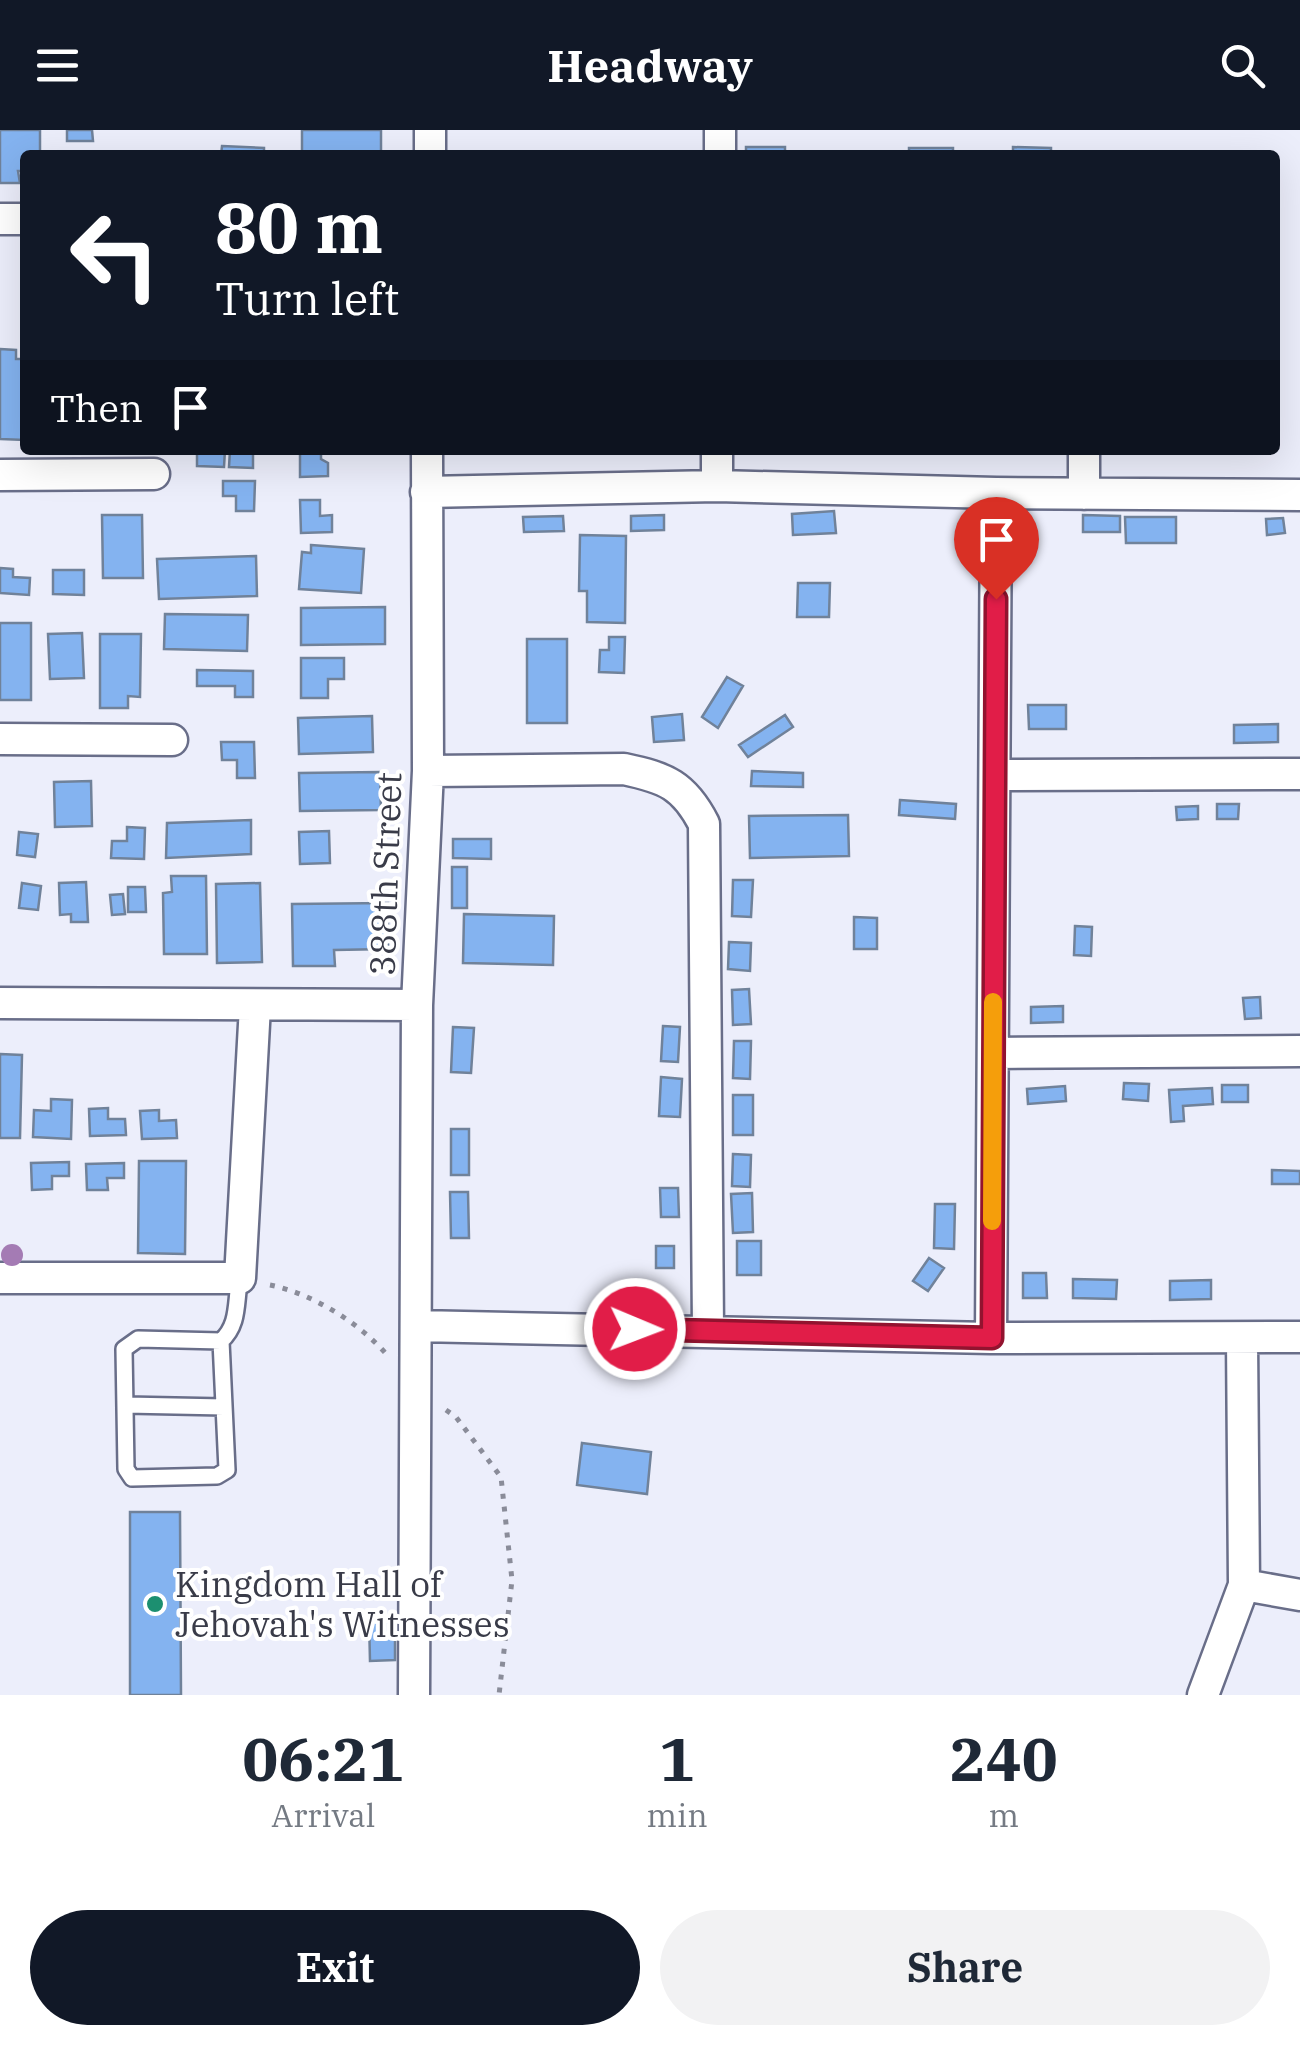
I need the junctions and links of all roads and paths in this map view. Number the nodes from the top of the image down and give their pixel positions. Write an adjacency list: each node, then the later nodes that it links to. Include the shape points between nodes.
1 (427, 455): 7 (street, 388th Street)
2 (717, 455): 6 (street)
3 (1084, 455): 9 (street)
4 (154, 474): 5 (street)
5 (0, 475)
6 (717, 486): 7 (street); 8 (street)
7 (426, 492): 13 (street, 388th Street)
8 (996, 493): 9 (street); 15 (street)
9 (1084, 494): 10 (street)
10 (1300, 494)
11 (0, 739): 12 (street)
12 (172, 740)
13 (428, 771): 17 (street, 388th Street); 24 (street, via 651,774 692,801 704,824)
14 (1300, 774): 15 (street)
15 (995, 775): 20 (street)
16 (0, 1003): 18 (street, 388th Street)
17 (417, 1004): 18 (street, 388th Street); 23 (street)
18 (255, 1006): 22 (street)
19 (1300, 1051): 20 (street)
20 (993, 1052): 26 (street)
21 (0, 1278): 22 (street)
22 (240, 1278): 28 (lane, via 238,1312)
23 (418, 1326): 24 (street); 33 (street)
24 (708, 1330): 26 (street)
25 (1300, 1337): 27 (street)
26 (992, 1338): 27 (street)
27 (1242, 1339): 31 (street)
28 (221, 1341): 29 (lane, via 130,1342 124,1349); 30 (lane)
29 (126, 1405): 30 (lane); 30 (lane, via 126,1470 132,1478 223,1474)
30 (224, 1407)
31 (1244, 1585): 32 (street); 34 (street)
32 (1300, 1596)
33 (414, 1695)
34 (1203, 1695)

